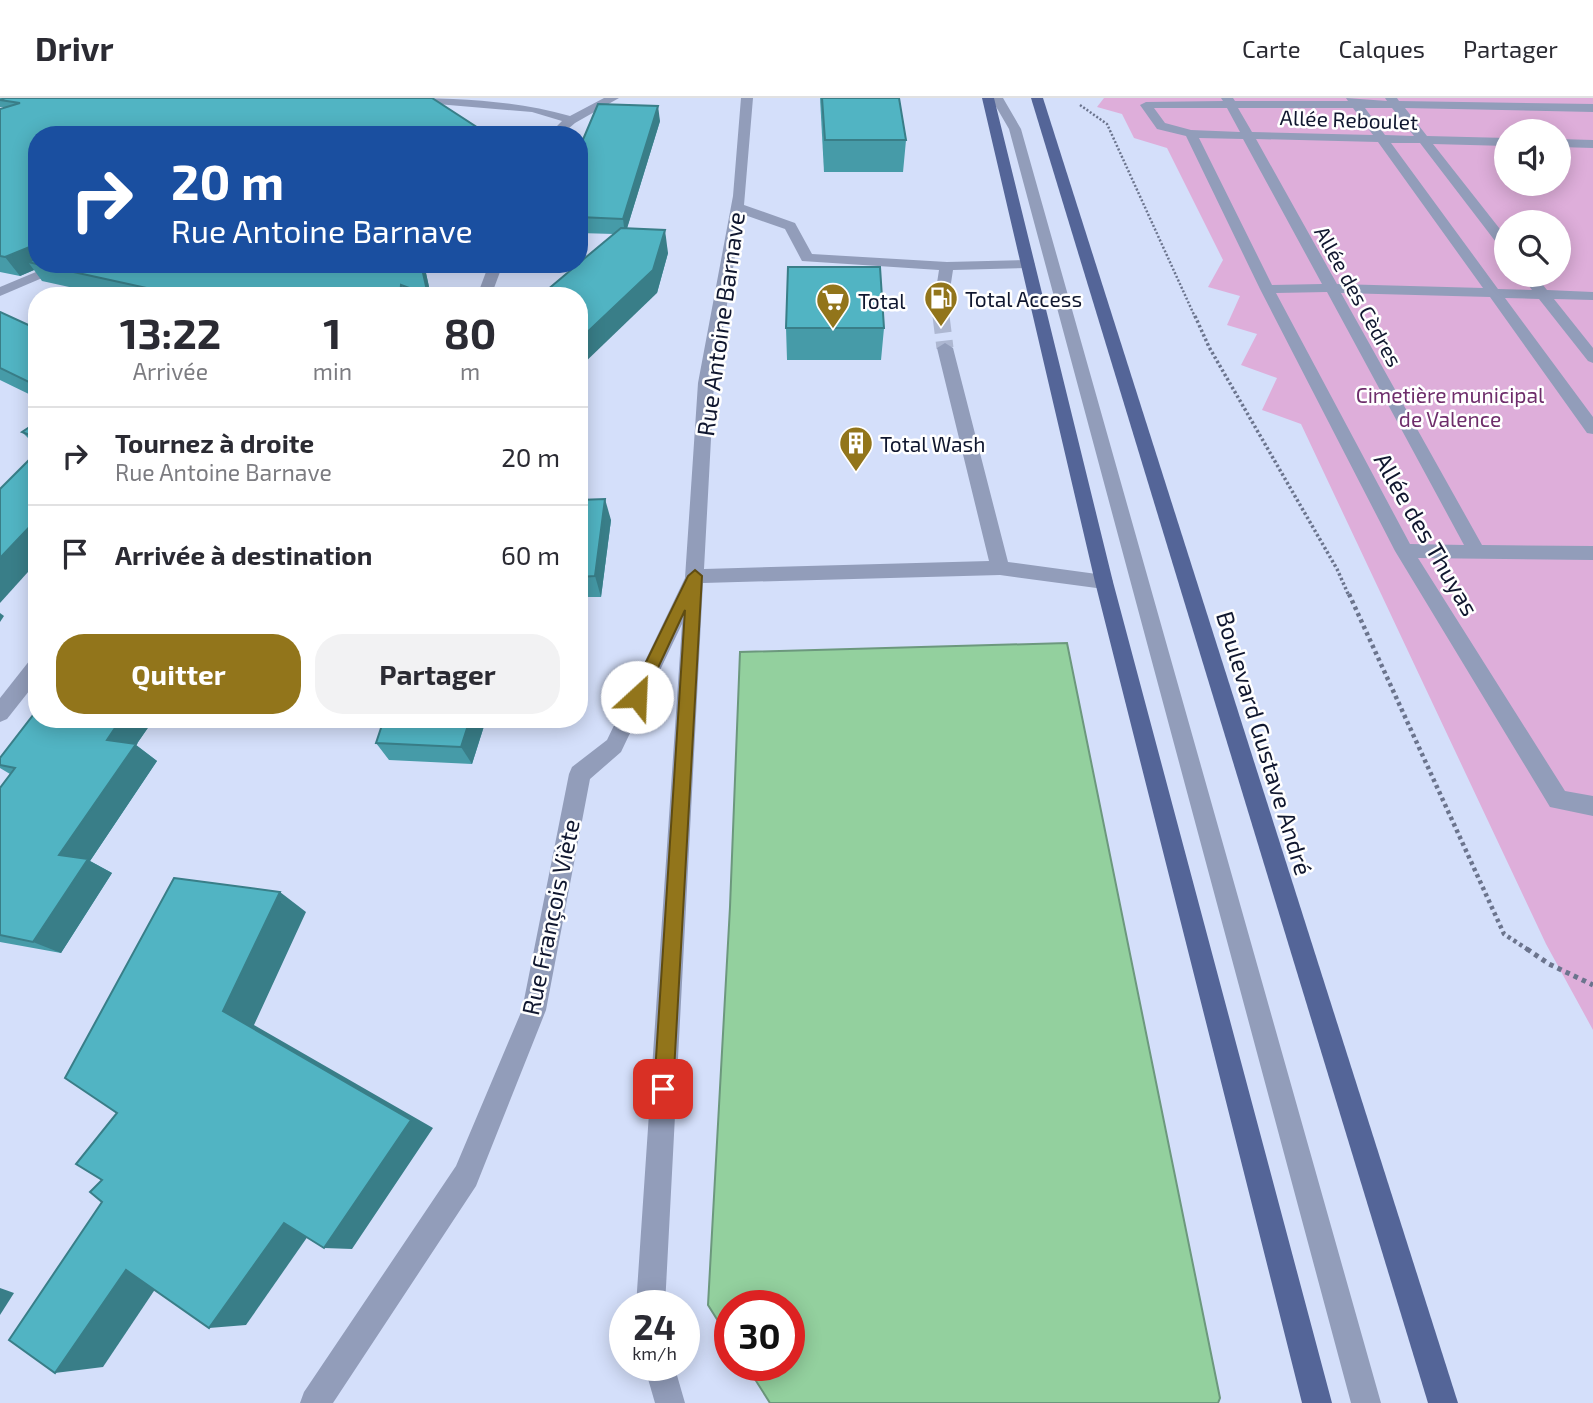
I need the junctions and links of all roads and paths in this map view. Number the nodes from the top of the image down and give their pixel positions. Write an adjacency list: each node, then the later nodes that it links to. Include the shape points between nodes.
1 (402, 98): 15 (street, via 533,109)
2 (613, 98): 15 (street)
3 (747, 98): 24 (street, Rue Antoine Barnave)
4 (988, 98): 26 (main road)
5 (997, 98): 55 (street, via 1015,129)
6 (1037, 98): 56 (main road, Boulevard Gustave André)
7 (1075, 98): 49 (path, via 1107,124 1209,347 1337,569 1504,934 1549,964)
8 (1354, 101): 9 (street); 10 (street); 19 (street)
9 (1393, 101): 11 (street); 20 (street)
10 (1229, 102): 17 (street, Allée Reboulet, via 1146,105 1161,126); 18 (street, Allée des Cèdres)
11 (1462, 102): 12 (street)
12 (1507, 102): 13 (street)
13 (1553, 103): 14 (street)
14 (1593, 108)
15 (571, 120): 16 (street)
16 (564, 126)
17 (1191, 134): 18 (street, Allée Reboulet); 31 (street, Allée des Thuyas)
18 (1247, 135): 19 (street, Allée Reboulet); 30 (street, Allée des Cèdres)
19 (1381, 139): 20 (street, Allée Reboulet); 33 (street)
20 (1424, 141): 21 (street, Allée Reboulet); 25 (street)
21 (1494, 142)
22 (1571, 143): 23 (street)
23 (1593, 144)
24 (736, 207): 27 (street, via 790,226 807,258); 44 (street, Rue Antoine Barnave, via 706,383)
25 (1494, 230)
26 (1028, 264): 27 (street); 45 (main road)
27 (947, 266): 36 (street)
28 (46, 273): 32 (street)
29 (1538, 287): 34 (street)
30 (1331, 288): 31 (street); 33 (street); 40 (street, Allée des Cèdres)
31 (1267, 289): 41 (street, Allée des Thuyas)
32 (0, 292)
33 (1495, 294): 34 (street); 39 (street)
34 (1545, 296): 35 (street); 38 (street)
35 (1593, 296)
36 (940, 309)
37 (945, 348): 43 (street)
38 (1593, 358)
39 (1593, 429)
40 (1476, 550): 41 (street); 42 (street)
41 (1404, 551): 48 (street, Allée des Thuyas, via 1558,800)
42 (1593, 553)
43 (1000, 568): 44 (street); 45 (street)
44 (695, 576): 50 (street, Rue Antoine Barnave); 52 (street, Rue François Viète, via 614,746 580,774 534,1010 466,1176)
45 (1104, 582): 54 (main road)
46 (28, 677): 47 (street)
47 (0, 713)
48 (1593, 806)
49 (1593, 985)
50 (651, 1290)
51 (664, 1381): 53 (street)
52 (315, 1403)
53 (670, 1403)
54 (1317, 1403)
55 (1366, 1403)
56 (1443, 1403)

